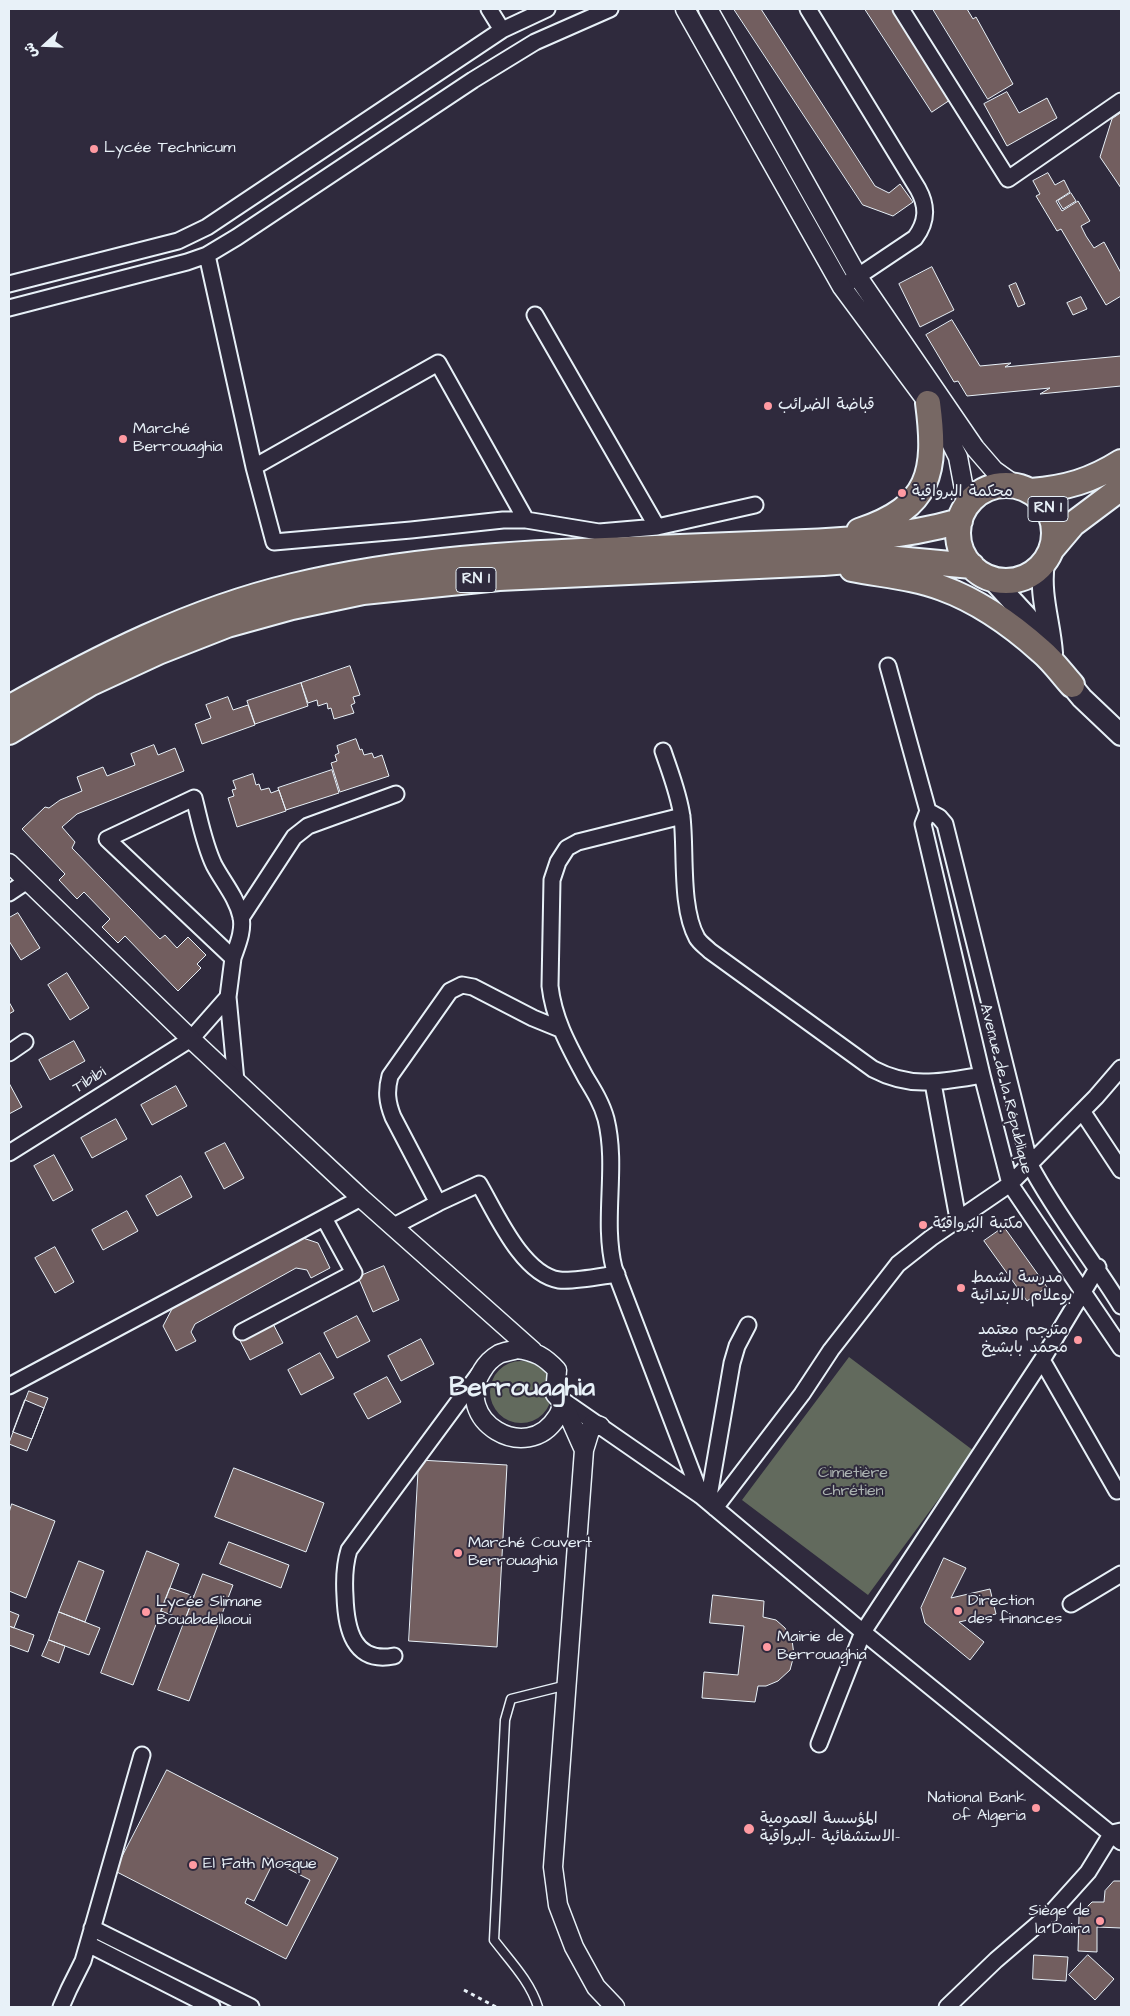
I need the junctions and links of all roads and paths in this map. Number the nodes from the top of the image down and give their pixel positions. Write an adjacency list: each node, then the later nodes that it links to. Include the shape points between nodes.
1 (489, 9): 8 (street)
2 (547, 9): 8 (street)
3 (610, 9): 10 (street, via 535,42)
4 (685, 9): 13 (street)
5 (708, 9): 11 (street)
6 (808, 9): 11 (street, via 920,194 925,209 925,220 915,238)
7 (901, 9): 9 (street, via 1008,179)
8 (502, 30): 12 (street, via 207,227 178,241)
9 (1121, 101)
10 (207, 255): 14 (street); 18 (street)
11 (858, 277): 13 (street); 19 (street, via 975,448 994,470)
12 (9, 284)
13 (842, 287): 16 (street)
14 (9, 308)
15 (535, 316): 24 (street)
16 (928, 403): 22 (street, via 958,457); 25 (highway, RN 1, via 932,450 930,468 915,500 899,514)
17 (1121, 462): 19 (highway, RN 1, via 1075,485)
18 (254, 467): 23 (street, via 274,542); 23 (street, via 438,363)
19 (1023, 488): 22 (highway, RN 1, via 997,485 980,492); 26 (highway, RN 1, via 1044,502 1052,517 1055,534)
20 (1121, 488): 26 (highway, RN 1, via 1073,524)
21 (755, 505): 24 (street)
22 (963, 513): 25 (highway, RN 1, via 908,533); 28 (highway, RN 1, via 958,533 960,545)
23 (526, 520): 24 (street, via 599,532)
24 (657, 527)
25 (832, 541): 33 (highway, RN 1, via 561,551 424,562 359,572 292,586 190,618 71,673)
26 (1048, 557): 29 (highway, RN 1, via 1033,573 1020,579); 30 (main road, via 1042,591)
27 (823, 563): 28 (highway, RN 1, via 886,558); 32 (highway, via 914,580 968,599 1042,652); 34 (highway, RN 1, via 499,578 363,592 227,625 158,652 91,683)
28 (972, 566): 29 (highway, RN 1)
29 (992, 578): 30 (main road, via 1026,617)
30 (1053, 663): 32 (main road)
31 (888, 666): 38 (street, Avenue de la République)
32 (1072, 685): 35 (main road)
33 (9, 708)
34 (9, 732)
35 (1121, 735)
36 (663, 751): 39 (street)
37 (396, 794): 43 (street, via 308,826 294,837)
38 (928, 810): 51 (street, Avenue de la République, via 923,824); 56 (street, Avenue de la République, via 945,824)
39 (682, 816): 46 (street, via 578,842 567,848 558,862 552,880 550,986); 53 (street, via 691,923 698,939 710,952 873,1069 898,1080)
40 (9, 863): 41 (street)
41 (27, 880): 42 (street); 47 (street)
42 (9, 893)
43 (242, 918): 44 (street); 44 (street, via 213,863 194,798 107,838)
44 (233, 958): 45 (street)
45 (228, 997): 47 (street, Tibibi); 52 (street)
46 (560, 1029): 60 (street, via 474,987 462,985 450,991 390,1076 388,1102 393,1117); 65 (street, via 606,1120 610,1250)
47 (191, 1039): 52 (street); 55 (street, Tibibi)
48 (25, 1042): 49 (street)
49 (9, 1053)
50 (1121, 1068): 54 (street)
51 (982, 1075): 53 (street); 58 (street, Avenue de la République)
52 (236, 1081): 59 (street)
53 (933, 1083): 62 (street)
54 (1082, 1111): 56 (street); 57 (street)
55 (9, 1153)
56 (1030, 1165): 58 (street); 64 (street, Avenue de la République)
57 (1121, 1170)
58 (1010, 1184): 62 (street); 66 (street, Avenue de la République)
59 (361, 1198): 61 (street); 63 (street)
60 (438, 1203): 63 (street); 65 (street, via 479,1184 515,1246 538,1271 561,1280)
61 (324, 1218): 69 (street, via 354,1273); 74 (street)
62 (958, 1220): 79 (street, via 898,1264 831,1350 802,1394)
63 (394, 1226): 71 (street)
64 (1098, 1267): 66 (street); 67 (street, Avenue de la République)
65 (617, 1274): 79 (street)
66 (1083, 1290): 70 (street, Avenue de la République); 72 (street)
67 (1121, 1306)
68 (748, 1325): 79 (street, via 732,1363)
69 (242, 1332)
70 (1121, 1348)
71 (532, 1351): 73 (street, via 517,1349 498,1355); 75 (street, via 546,1358 557,1370)
72 (1042, 1360): 78 (street); 82 (street)
73 (486, 1364): 75 (street, via 478,1377 477,1408 495,1431 518,1438 540,1434 558,1417); 83 (street, via 349,1550 344,1566 346,1620 351,1635 361,1649 372,1656)
74 (9, 1386)
75 (559, 1399): 76 (street); 77 (street)
76 (600, 1426): 77 (street, via 592,1424); 79 (street)
77 (584, 1450): 84 (street)
78 (1117, 1491)
79 (708, 1502): 82 (street)
80 (1121, 1574): 81 (street)
81 (1071, 1604)
82 (863, 1632): 85 (street); 87 (street)
83 (394, 1656)
84 (567, 1685): 95 (lane, via 511,1699 506,1720 494,1940 522,1976); 96 (street, via 553,1867 558,1905 574,1947 596,1987)
85 (819, 1744)
86 (142, 1755): 88 (street)
87 (1118, 1835): 97 (street, via 1052,1912)
88 (92, 1928): 89 (street); 93 (street)
89 (88, 1944): 91 (street); 92 (street)
90 (464, 1990): 94 (path)
91 (61, 2007)
92 (212, 2007)
93 (251, 2007)
94 (496, 2007)
95 (538, 2007)
96 (614, 2007)
97 (947, 2007)

